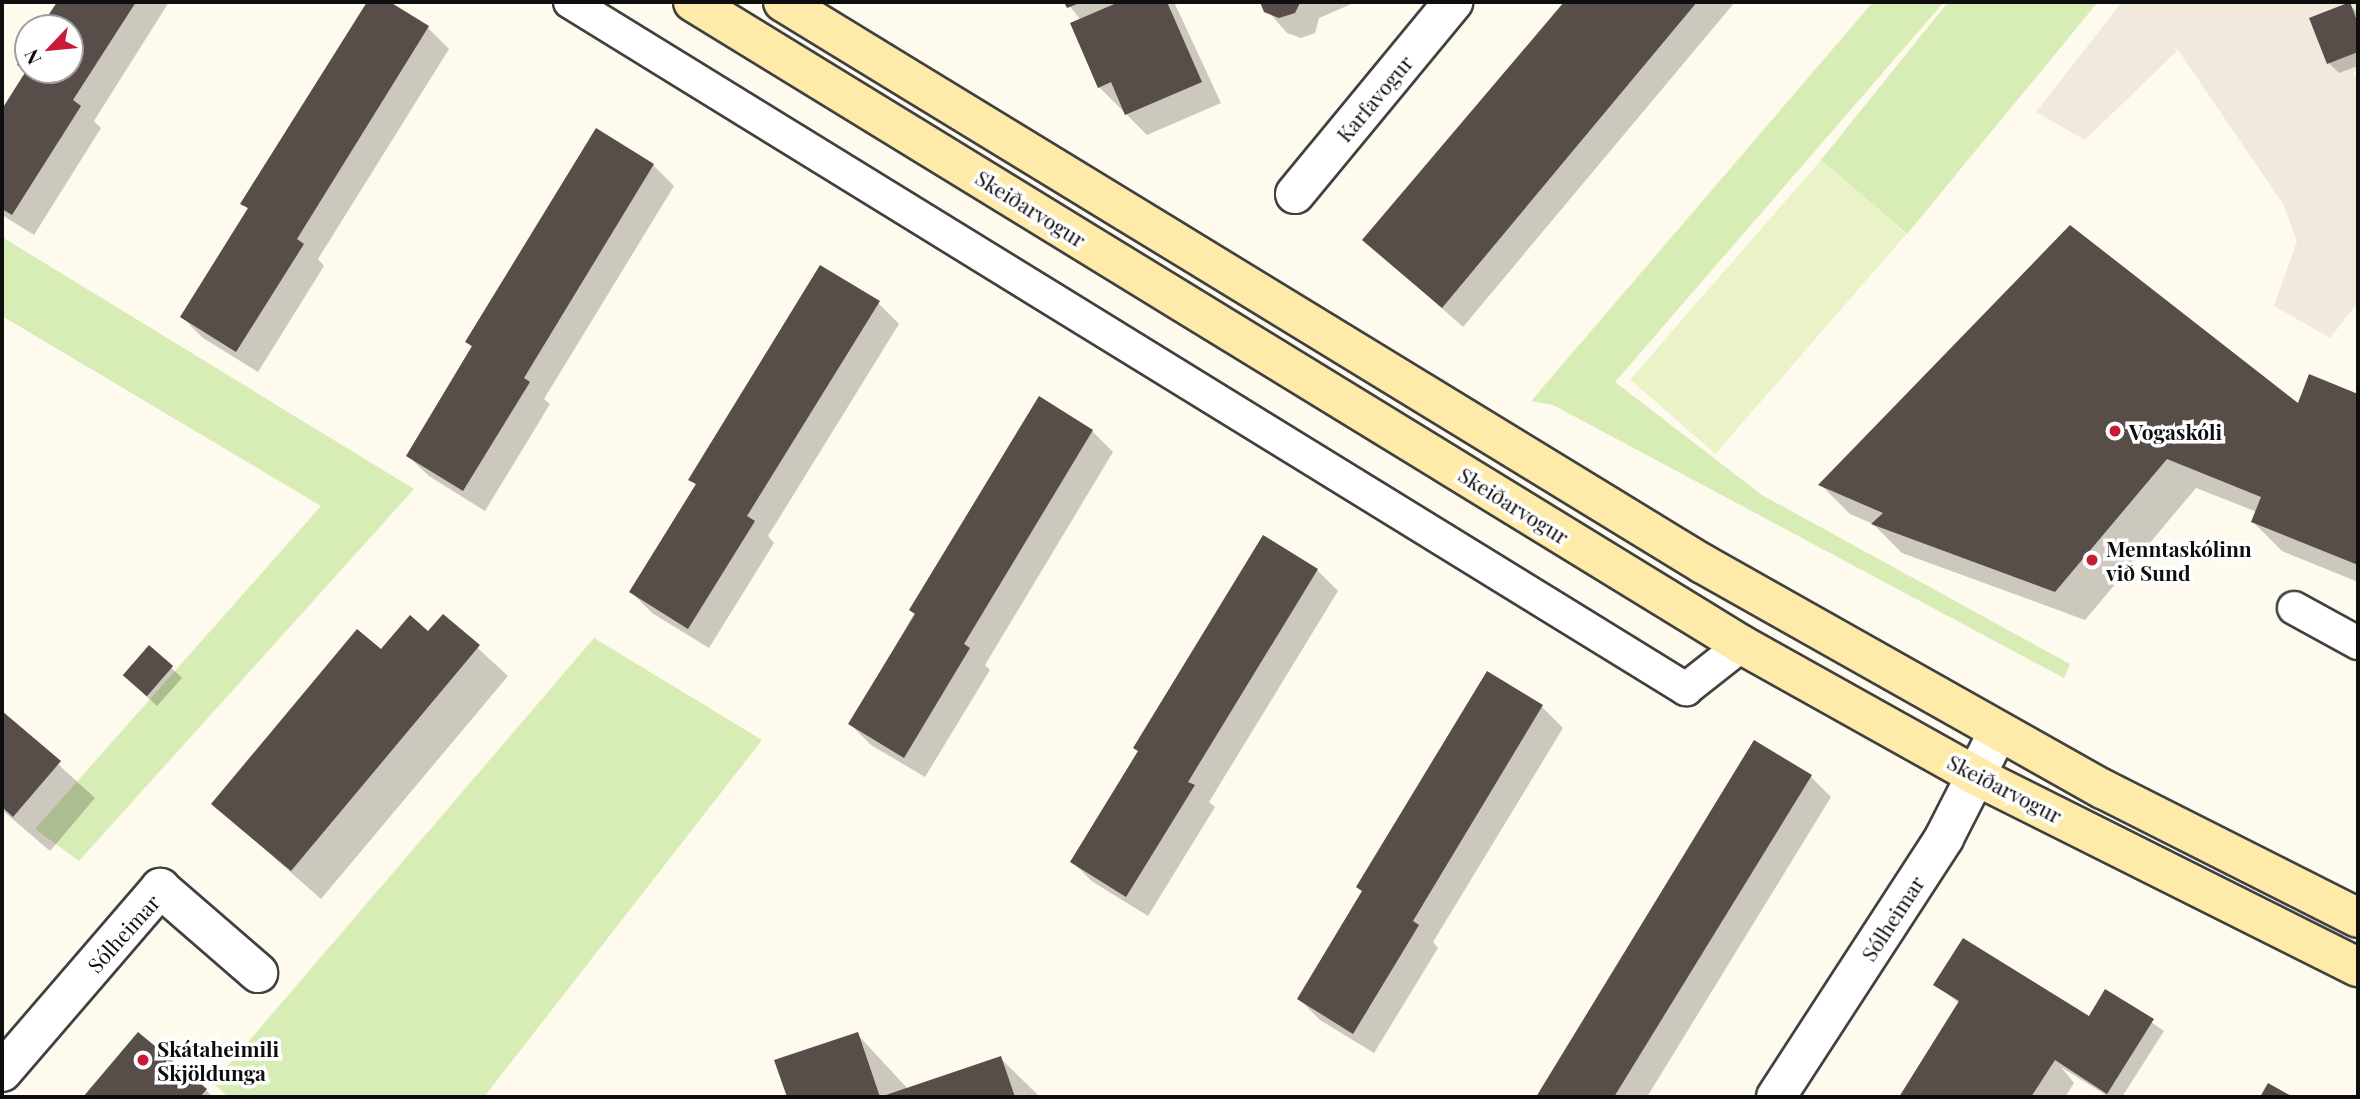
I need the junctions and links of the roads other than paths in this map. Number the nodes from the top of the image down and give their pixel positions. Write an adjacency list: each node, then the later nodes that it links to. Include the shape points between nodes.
1 (570, 2): 8 (lane, via 1686,689)
2 (693, 2): 8 (street, Skeiðarvogur)
3 (783, 2): 9 (street, via 1703,564)
4 (1453, 2): 5 (street, Karfavogur)
5 (1295, 194)
6 (2294, 608): 7 (lane)
7 (2358, 643)
8 (1742, 645): 10 (street, Skeiðarvogur)
9 (1998, 732): 10 (street, Sólheimar); 11 (street)
10 (1976, 776): 12 (street, Skeiðarvogur); 15 (street, Sólheimar, via 1944,838)
11 (2358, 918)
12 (2358, 967)
13 (258, 973): 14 (street, Sólheimar, via 160,888)
14 (2, 1072)
15 (1776, 1097)

